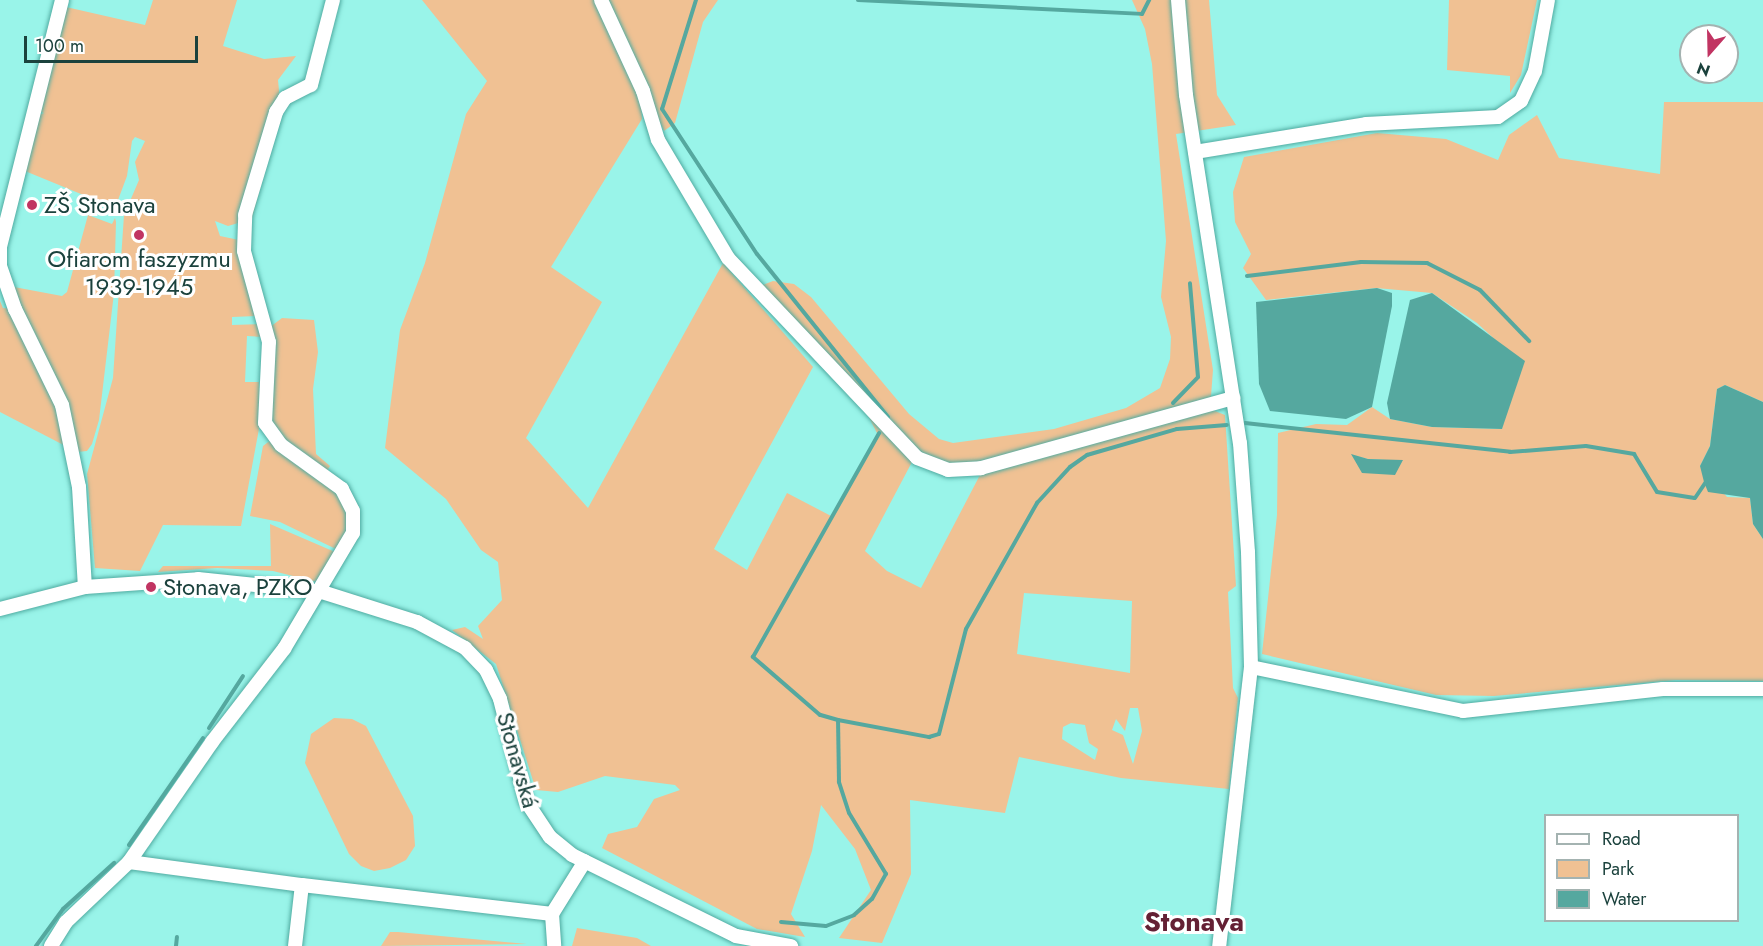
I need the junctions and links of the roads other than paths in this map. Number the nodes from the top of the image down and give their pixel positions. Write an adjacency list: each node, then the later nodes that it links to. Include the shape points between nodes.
1 (62, 0): 8 (street, via 0,246 0,266 15,309 62,405 79,487)
2 (333, 0): 9 (street, via 311,85 285,98 276,112 245,215 244,251 269,342 265,423 281,445 342,489 353,511 354,533)
3 (601, 0): 7 (street, via 643,91 658,140 728,258 917,458 948,470 981,468)
4 (1178, 0): 6 (street)
5 (1548, 0): 6 (street, via 1535,72 1521,100 1498,117 1366,123)
6 (1195, 152): 7 (street)
7 (1233, 398): 11 (street, via 1248,552)
8 (85, 588): 9 (street, Stonavská, via 198,579 261,582); 10 (street)
9 (322, 592): 13 (street, Stonavská, via 417,622 465,648 486,670 500,699 531,814 550,837); 14 (street)
10 (0, 609)
11 (1251, 667): 12 (street, via 1463,711 1663,689); 21 (street)
12 (1763, 689)
13 (585, 861): 16 (street); 20 (street, Stonavská, via 755,941)
14 (129, 862): 15 (street); 17 (street, via 66,922)
15 (303, 885): 16 (street); 18 (street)
16 (552, 914): 19 (street)
17 (51, 946)
18 (295, 946)
19 (554, 946)
20 (791, 946)
21 (1219, 946)

